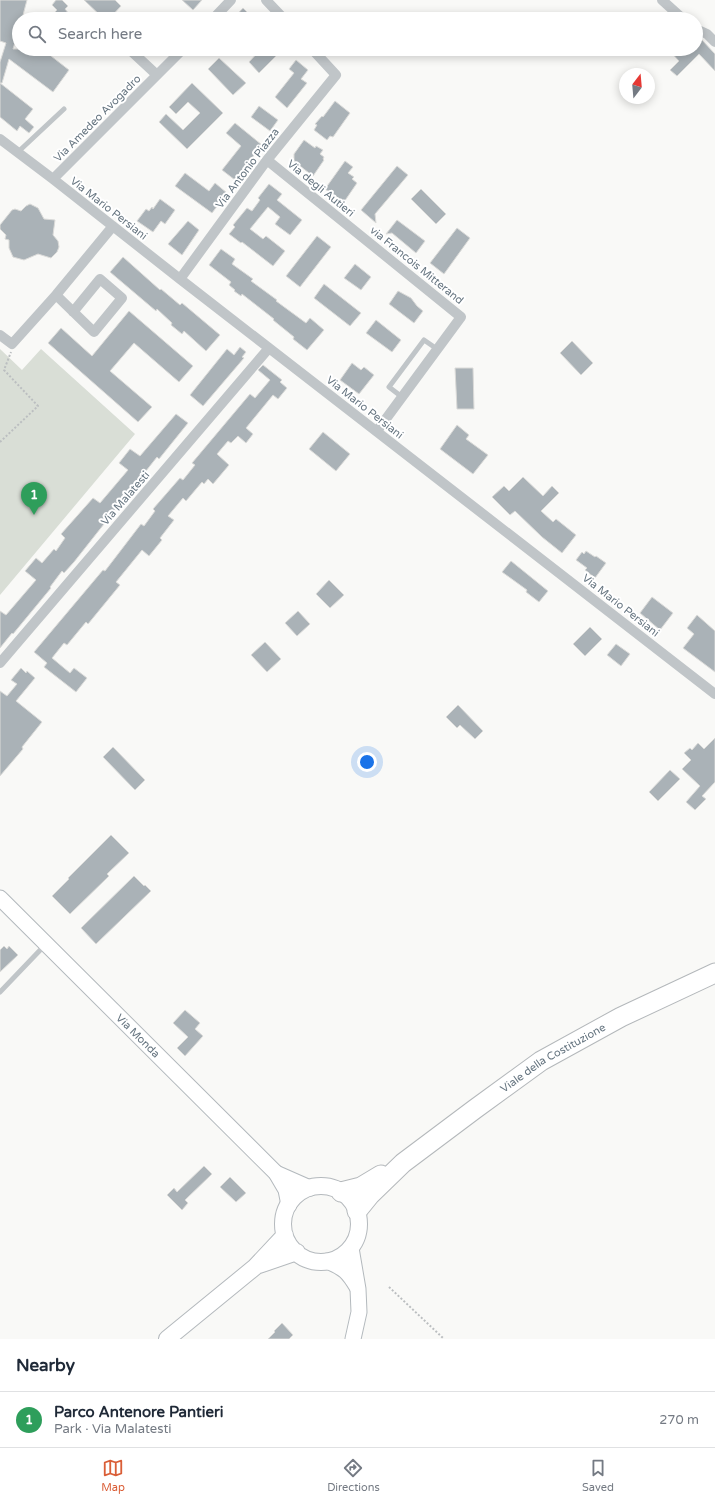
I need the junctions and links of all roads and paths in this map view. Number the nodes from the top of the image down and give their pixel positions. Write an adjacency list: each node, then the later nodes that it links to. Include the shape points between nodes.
1 (232, 0): 4 (street)
2 (266, 0): 5 (street)
3 (662, 0): 6 (street)
4 (220, 12)
5 (277, 12)
6 (675, 12)
7 (703, 32): 8 (street)
8 (715, 42)
9 (137, 56): 12 (street, Via Amedeo Avogadro)
10 (176, 56): 12 (street, Via Amedeo Avogadro)
11 (318, 56): 16 (street, Via Antonio Piazza, via 336,75)
12 (157, 75): 17 (street, Via Amedeo Avogadro)
13 (64, 109): 15 (lane)
14 (0, 139): 15 (street, Via Mario Persiani)
15 (18, 152): 17 (street, Via Mario Persiani)
16 (267, 160): 19 (street, Via degli Autieri); 20 (street, Via Antonio Piazza)
17 (54, 179): 18 (street, Via Mario Persiani)
18 (113, 226): 20 (street, Via Mario Persiani); 21 (street)
19 (359, 234): 26 (street, via Francois Mitterand, via 461,317)
20 (180, 279): 25 (street, Via Mario Persiani)
21 (56, 295): 22 (street); 24 (street)
22 (74, 312): 22 (street, via 100,279 122,298 94,332)
23 (0, 335): 24 (street, via 12,344)
24 (16, 340): 29 (path, via 4,370 38,406)
25 (269, 348): 28 (street, Via Mario Persiani); 30 (street, Via Malatesti)
26 (437, 349): 27 (street, via Francois Mitterand); 27 (lane, via 424,340 389,387)
27 (402, 397): 28 (street, via Francois Mitterand)
28 (377, 431): 31 (street, Via Mario Persiani)
29 (0, 442)
30 (0, 663)
31 (715, 694)
32 (0, 898): 33 (main road, Via Monda)
33 (46, 944): 35 (lane); 37 (main road, Via Monda)
34 (715, 973): 36 (highway, Viale della Costituzione, via 621,1017 541,1061)
35 (0, 992)
36 (403, 1163): 39 (highway, Viale della Costituzione, via 361,1187); 41 (highway, Viale della Costituzione)
37 (276, 1173): 38 (main road, Via Monda); 40 (main road, Via Monda, via 286,1190)
38 (310, 1188): 39 (main road, via 331,1187); 40 (main road, via 294,1198)
39 (341, 1192): 41 (main road, via 351,1200)
40 (289, 1205): 42 (main road, via 284,1220)
41 (357, 1211): 43 (main road, via 357,1237)
42 (286, 1235): 44 (main road, via 290,1245); 46 (main road)
43 (351, 1248): 45 (main road, via 336,1259); 48 (main road)
44 (297, 1252): 45 (main road, via 306,1258); 46 (main road)
45 (327, 1261): 48 (main road, via 345,1270)
46 (255, 1266): 49 (main road)
47 (389, 1287): 51 (path)
48 (358, 1288): 50 (main road, via 359,1312)
49 (168, 1339)
50 (353, 1339)
51 (444, 1339)

